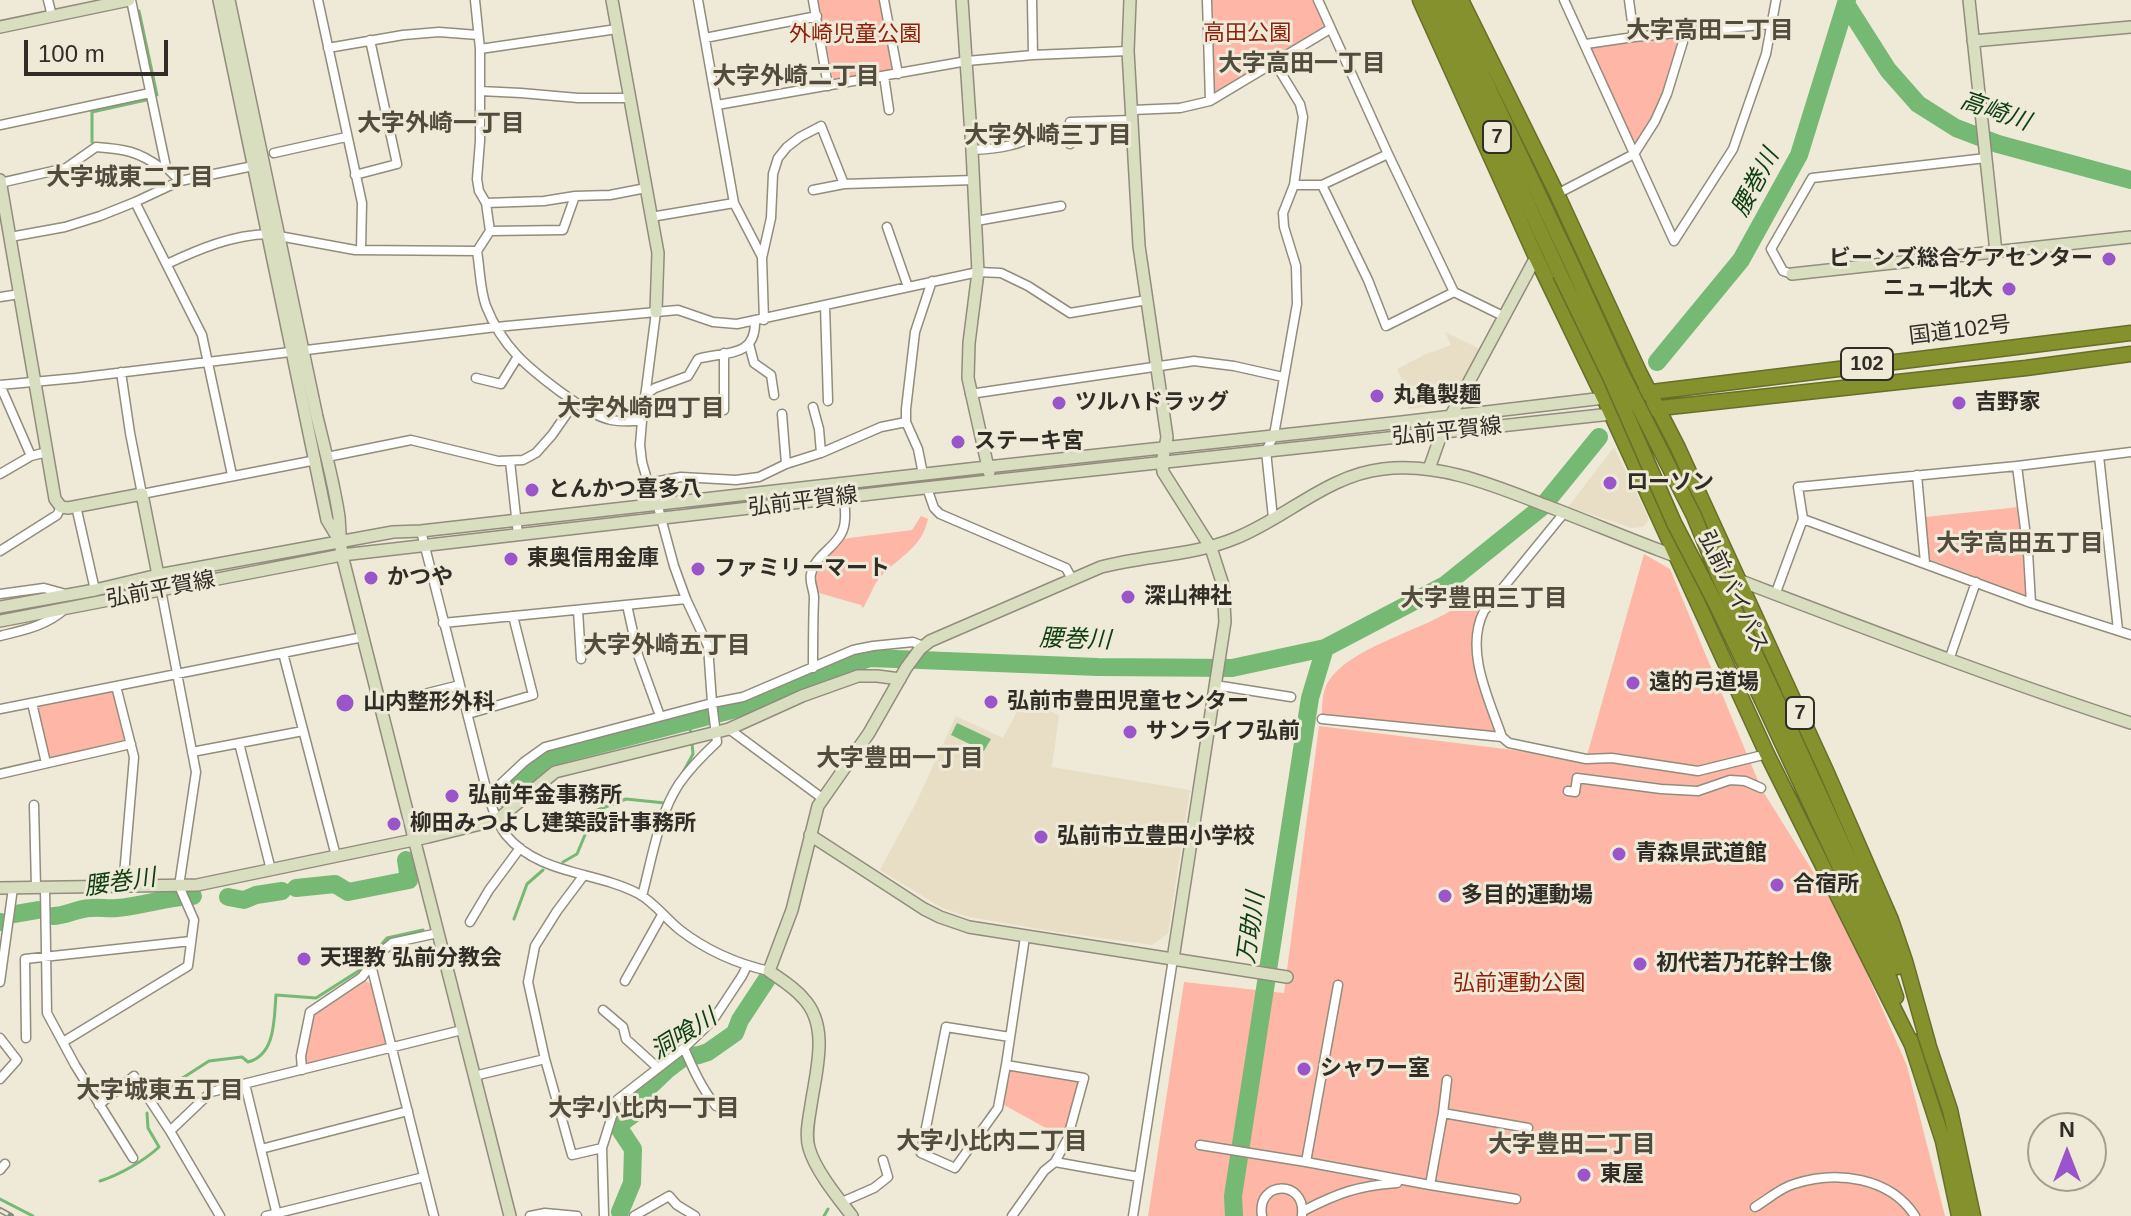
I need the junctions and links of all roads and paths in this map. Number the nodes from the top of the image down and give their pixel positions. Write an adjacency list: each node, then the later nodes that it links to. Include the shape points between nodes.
1 (48, 0): 24 (street)
2 (130, 0): 24 (street); 48 (street)
3 (219, 0): 63 (street)
4 (229, 0): 63 (street)
5 (318, 0): 38 (street)
6 (475, 0): 32 (street)
7 (612, 0): 29 (street)
8 (698, 0): 34 (street)
9 (813, 0): 25 (street)
10 (884, 0): 44 (street)
11 (962, 0): 42 (street)
12 (1032, 0): 41 (street)
13 (1130, 0): 40 (street)
14 (1207, 0): 50 (street)
15 (1318, 0): 30 (street)
16 (1420, 0): 90 (highway, 7)
17 (1433, 0): 93 (highway, 弘前バイパス / 7)
18 (1447, 0): 93 (highway, 弘前バイパス / 7)
19 (1461, 0): 74 (highway, 7)
20 (1564, 0): 37 (street)
21 (1629, 0): 33 (street)
22 (1776, 0): 26 (street)
23 (1969, 0): 36 (street)
24 (52, 16): 27 (street)
25 (817, 16): 34 (street); 46 (street)
26 (1772, 24): 31 (street); 61 (street, via 1733,149 1674,241)
27 (0, 27)
28 (2131, 27): 36 (street)
29 (617, 29): 39 (street); 49 (street)
30 (1330, 29): 43 (street); 60 (street)
31 (1686, 32): 33 (street); 61 (street, via 1667,94)
32 (478, 35): 35 (street, via 439,32); 39 (street)
33 (1634, 37): 37 (street)
34 (705, 38): 51 (street)
35 (370, 40): 38 (street); 65 (street, via 397,164)
36 (1973, 41): 62 (street)
37 (1586, 44): 61 (street)
38 (328, 48): 56 (street)
39 (480, 49): 47 (street)
40 (1128, 51): 41 (street); 53 (street)
41 (1033, 55): 42 (street)
42 (967, 61): 44 (street); 58 (street)
43 (1275, 63): 50 (street); 70 (street, via 1303,117)
44 (898, 74): 45 (street)
45 (884, 76): 46 (street); 52 (street)
46 (828, 86): 51 (street)
47 (480, 91): 49 (street); 77 (street, via 477,179)
48 (150, 93): 54 (street); 64 (street)
49 (630, 98): 72 (street)
50 (1210, 101): 53 (street)
51 (717, 105): 78 (street)
52 (889, 110)
53 (1132, 115): 57 (street, via 1070,122); 101 (street)
54 (0, 125)
55 (1044, 132): 58 (street, via 1022,143)
56 (346, 137): 59 (street); 65 (street)
57 (1070, 144)
58 (972, 150): 66 (street)
59 (274, 153)
60 (1388, 154): 71 (street); 98 (street)
61 (1634, 154): 74 (street)
62 (1985, 154): 89 (street); 95 (street, via 1812,178 1771,249 1783,271)
63 (259, 165): 67 (street); 84 (street)
64 (166, 167): 67 (street); 68 (street, via 126,149 96,147 66,168)
65 (355, 175): 87 (street, via 362,203)
66 (974, 180): 69 (street); 81 (street)
67 (180, 181): 76 (street)
68 (0, 182): 85 (street)
69 (844, 184): 73 (street); 91 (street, via 821,126 787,147 773,174)
70 (1294, 185): 71 (street); 116 (street, via 1283,213 1296,266 1297,304)
71 (1322, 185): 98 (street, via 1386,326)
72 (646, 188): 75 (street); 80 (street)
73 (813, 190)
74 (1557, 194): 120 (highway, 7)
75 (575, 196): 77 (street); 83 (street, via 563,230)
76 (135, 202): 85 (street, via 65,227); 92 (street)
77 (486, 203): 83 (street)
78 (734, 203): 80 (street); 91 (street)
79 (1061, 206): 81 (street)
80 (651, 217): 103 (street, via 658,253)
81 (976, 221): 94 (street)
82 (887, 227): 97 (street)
83 (490, 231): 88 (street)
84 (274, 235): 87 (street); 92 (street, via 210,244); 109 (street)
85 (10, 237): 99 (street)
86 (2131, 237): 89 (street)
87 (361, 250): 88 (street)
88 (477, 251): 106 (street, via 485,303)
89 (1996, 252): 95 (street)
90 (1536, 257): 104 (street); 124 (highway, 7)
91 (762, 258): 105 (street)
92 (167, 264): 113 (street, via 202,335)
93 (1566, 270): 210 (highway, 弘前バイパス / 7, bridge, via 1674,523)
94 (978, 272): 96 (street); 101 (street, via 1001,273 1070,313); 121 (street, via 968,360)
95 (1792, 274)
96 (932, 281): 97 (street); 134 (street, via 915,332)
97 (908, 287): 102 (street)
98 (1454, 292): 104 (street)
99 (20, 294): 100 (street); 118 (street)
100 (0, 297)
101 (1147, 300): 114 (street)
102 (825, 306): 105 (street); 125 (street)
103 (656, 312): 105 (street, via 678,310 737,324); 106 (street); 122 (street)
104 (1503, 316): 132 (street)
105 (759, 320): 108 (street)
106 (496, 327): 109 (street); 112 (street)
107 (2131, 333): 120 (highway, 国道102号 / 102)
108 (749, 344): 110 (street); 123 (street, via 754,363 771,375)
109 (298, 351): 113 (street); 144 (street, via 317,417)
110 (724, 353): 122 (street, via 698,359 688,376); 129 (street)
111 (2131, 354): 128 (highway, 国道102号 / 102)
112 (517, 358): 117 (street, via 501,384); 126 (street)
113 (207, 360): 115 (street); 153 (street)
114 (1157, 367): 116 (street, via 1194,361); 121 (street); 137 (street)
115 (121, 372): 118 (street); 158 (street)
116 (1283, 377): 136 (street)
117 (476, 378)
118 (35, 381): 119 (street); 139 (street)
119 (1, 390): 142 (street)
120 (1650, 392): 124 (highway, 国道102号 / 102); 128 (highway, 7)
121 (970, 394): 149 (street)
122 (645, 395): 133 (street)
123 (774, 395)
124 (1604, 398): 131 (highway, 7); 132 (street, 弘前平賀線)
125 (828, 401)
126 (575, 402): 133 (street, via 610,420); 145 (street, via 536,453)
127 (813, 407): 141 (street)
128 (1658, 409): 131 (highway, 国道102号 / 102); 179 (highway, 7)
129 (724, 410)
130 (782, 414): 147 (street)
131 (1611, 414): 135 (street, 弘前平賀線); 175 (highway, 7)
132 (1451, 416): 135 (street); 136 (street, 弘前平賀線)
133 (642, 421): 156 (street, via 640,445)
134 (906, 422): 141 (street); 152 (street)
135 (1442, 432): 138 (street, 弘前平賀線); 150 (street)
136 (1274, 435): 137 (street, 弘前平賀線); 138 (street)
137 (1164, 447): 146 (street); 149 (street, 弘前平賀線)
138 (1266, 451): 146 (street, 弘前平賀線); 165 (street)
139 (47, 452): 142 (street); 162 (street)
140 (2131, 452): 143 (street)
141 (821, 453): 147 (street)
142 (31, 456): 151 (street)
143 (2099, 456): 148 (street); 195 (street)
144 (321, 458): 145 (street, via 411,440); 153 (street); 170 (street)
145 (510, 461): 167 (street)
146 (1162, 463): 155 (street, 弘前平賀線); 172 (street, via 1165,477)
147 (786, 464): 156 (street, via 747,479 681,477)
148 (2017, 466): 154 (street); 187 (street)
149 (987, 467): 152 (street, 弘前平賀線); 155 (street)
150 (1429, 469): 163 (street); 165 (street, via 1359,474)
151 (0, 474)
152 (923, 474): 160 (street, 弘前平賀線)
153 (232, 475): 158 (street)
154 (1917, 475): 166 (street, via 1798,487); 176 (street)
155 (990, 481): 157 (street, 弘前平賀線)
156 (648, 483): 160 (street)
157 (927, 488): 159 (street, 弘前平賀線); 178 (street, via 940,514 1066,568)
158 (142, 494): 161 (street); 177 (street)
159 (844, 497): 164 (street, 弘前平賀線); 203 (street, via 840,536 811,571)
160 (657, 503): 164 (street); 167 (street, 弘前平賀線)
161 (76, 506): 162 (street); 181 (street)
162 (61, 507): 173 (street, via 57,515)
163 (1560, 511): 175 (street); 222 (street, via 1476,626 1483,680)
164 (661, 518): 169 (street, 弘前平賀線); 186 (street)
165 (1273, 518): 172 (street)
166 (1803, 519): 176 (street); 185 (street)
167 (517, 520): 168 (street, 弘前平賀線); 169 (street)
168 (421, 531): 170 (street, 弘前平賀線); 171 (street)
169 (518, 535): 171 (street, 弘前平賀線)
170 (340, 541): 174 (street); 177 (street, 弘前平賀線)
171 (423, 546): 174 (street, 弘前平賀線); 194 (street)
172 (1211, 548): 178 (street, via 1126,560); 206 (street, via 1225,605)
173 (0, 551)
174 (342, 555): 182 (street, 弘前平賀線); 198 (street)
175 (1676, 556): 179 (street); 226 (highway, 7)
176 (1925, 563): 180 (street)
177 (158, 575): 181 (street, 弘前平賀線); 182 (street)
178 (1072, 579): 199 (street)
179 (1741, 581): 185 (street); 266 (highway, 7, via 1891,920)
180 (1976, 582): 187 (street); 202 (street)
181 (95, 590): 184 (street, 弘前平賀線)
182 (161, 590): 190 (street, 弘前平賀線); 204 (street)
183 (0, 594): 184 (street, via 44,588)
184 (66, 594): 189 (street, 弘前平賀線)
185 (1775, 595): 202 (street)
186 (686, 599): 188 (street); 213 (street, via 708,646)
187 (2031, 603): 195 (street)
188 (627, 605): 191 (street); 216 (street)
189 (0, 607)
190 (66, 609): 193 (street, 弘前平賀線); 197 (street, via 52,620)
191 (578, 610): 192 (street); 201 (street)
192 (513, 616): 194 (street); 215 (street, via 533,695)
193 (0, 621)
194 (443, 623): 207 (street)
195 (2118, 630): 196 (street)
196 (2131, 635)
197 (0, 636)
198 (363, 637): 200 (street); 212 (street)
199 (921, 648): 203 (street, via 913,642 873,646); 205 (street)
200 (283, 653): 204 (street); 221 (street)
201 (581, 659)
202 (1949, 660): 218 (street)
203 (813, 668): 213 (street)
204 (177, 674): 208 (street); 225 (street)
205 (903, 674): 220 (street, via 858,676); 232 (street)
206 (1216, 682): 209 (street); 252 (street)
207 (460, 685): 212 (street); 215 (street)
208 (116, 686): 211 (street); 224 (street)
209 (1291, 697)
210 (1768, 697): 266 (highway, 弘前バイパス / 7, via 1866,893); 267 (highway, 弘前バイパス / 7, via 1883,960)
211 (32, 703): 214 (street); 227 (street)
212 (380, 705): 236 (street)
213 (712, 706): 216 (street); 219 (street)
214 (0, 709)
215 (468, 714): 231 (street)
216 (660, 716): 231 (street, via 545,747)
217 (1322, 719): 222 (street)
218 (2131, 723)
219 (715, 729): 220 (street); 234 (street, via 555,772); 245 (street, via 717,742 678,786 662,822)
220 (729, 729): 232 (street)
221 (303, 731): 223 (street); 238 (street)
222 (1502, 737): 226 (street, via 1573,757 1698,771)
223 (239, 743): 225 (street); 239 (street)
224 (131, 744): 227 (street); 241 (street)
225 (192, 752): 244 (street, via 196,772)
226 (1767, 754): 267 (highway, 7)
227 (46, 763): 228 (street)
228 (0, 774)
229 (1761, 788): 230 (street, via 1730,780 1698,791 1577,778 1575,792)
230 (1568, 791)
231 (488, 796): 234 (street)
232 (822, 798): 235 (street)
233 (34, 805): 243 (street)
234 (497, 820): 236 (street); 237 (street)
235 (810, 835): 249 (street, via 940,917); 255 (street, via 792,910)
236 (415, 840): 238 (street); 248 (street)
237 (520, 848): 240 (street, via 544,863); 247 (street)
238 (336, 856): 239 (street)
239 (271, 870): 244 (street, via 197,885)
240 (584, 875): 245 (street); 270 (street, via 535,946 528,982)
241 (123, 887): 243 (street); 244 (street)
242 (6, 888): 243 (street); 258 (street)
243 (41, 888): 251 (street)
244 (182, 894): 250 (street, via 194,920)
245 (642, 896): 246 (street)
246 (662, 915): 254 (street, via 698,942); 257 (street)
247 (470, 922)
248 (438, 933): 253 (street, via 392,943); 261 (street)
249 (1025, 937): 252 (street); 262 (street)
250 (191, 941): 251 (street); 265 (street, via 188,966)
251 (46, 957): 264 (street, via 25,959); 265 (street, via 47,1013)
252 (1173, 959): 256 (street); 292 (street)
253 (371, 965): 268 (street); 273 (street, via 362,977 310,1012)
254 (747, 966): 255 (street); 269 (street)
255 (769, 971): 296 (street, via 804,998 817,1022 808,1146)
256 (1282, 976)
257 (625, 981)
258 (0, 982)
259 (1338, 985): 290 (street)
260 (603, 1010): 272 (street)
261 (462, 1030): 268 (street); 274 (street)
262 (1010, 1037): 271 (street); 271 (street, via 946,1027 921,1153 955,1168 998,1108)
263 (0, 1038): 275 (street, via 17,1060)
264 (26, 1038)
265 (63, 1042): 278 (street)
266 (1928, 1043): 317 (highway, 弘前バイパス / 7, via 1950,1110)
267 (1912, 1045): 316 (highway, 弘前バイパス / 7, via 1943,1141)
268 (391, 1048): 273 (street); 280 (street)
269 (686, 1053): 272 (street); 279 (street)
270 (545, 1059): 274 (street); 285 (street, via 572,1155)
271 (1006, 1065): 289 (street, via 1084,1078 1067,1140)
272 (658, 1068): 285 (street, via 617,1100)
273 (302, 1070): 277 (street)
274 (474, 1076): 304 (street)
275 (0, 1079)
276 (1447, 1080): 281 (street)
277 (245, 1084): 283 (street, via 211,1092); 286 (street)
278 (99, 1105): 283 (street, via 134,1076); 287 (street)
279 (716, 1106)
280 (408, 1111): 286 (street); 291 (street)
281 (1443, 1113): 282 (street); 294 (street)
282 (1528, 1128)
283 (170, 1131): 301 (street)
284 (1200, 1145): 290 (street)
285 (602, 1148): 307 (street)
286 (261, 1149): 300 (street)
287 (133, 1158)
288 (883, 1160): 296 (street, via 888,1177)
289 (1055, 1162): 292 (street); 312 (street)
290 (1306, 1162): 293 (street)
291 (424, 1177): 300 (street); 303 (street)
292 (1139, 1177): 313 (street)
293 (1409, 1181): 294 (street); 299 (street, via 1341,1192)
294 (1430, 1185): 295 (street)
295 (1516, 1199)
296 (842, 1202): 311 (street)
297 (651, 1206): 308 (street); 309 (street); 310 (street, via 669,1196)
298 (1755, 1207): 315 (street, via 1792,1184 1854,1179 1898,1196)
299 (1302, 1213): 314 (street, via 1299,1198 1282,1188 1264,1198)
300 (276, 1215): 302 (street)
301 (220, 1216)
302 (266, 1216)
303 (434, 1216)
304 (510, 1216)
305 (530, 1216): 306 (street)
306 (577, 1216)
307 (604, 1216)
308 (634, 1216)
309 (654, 1216)
310 (695, 1216)
311 (852, 1216)
312 (1012, 1216)
313 (1133, 1216)
314 (1262, 1216)
315 (1915, 1216)
316 (1959, 1216)
317 (1973, 1216)

